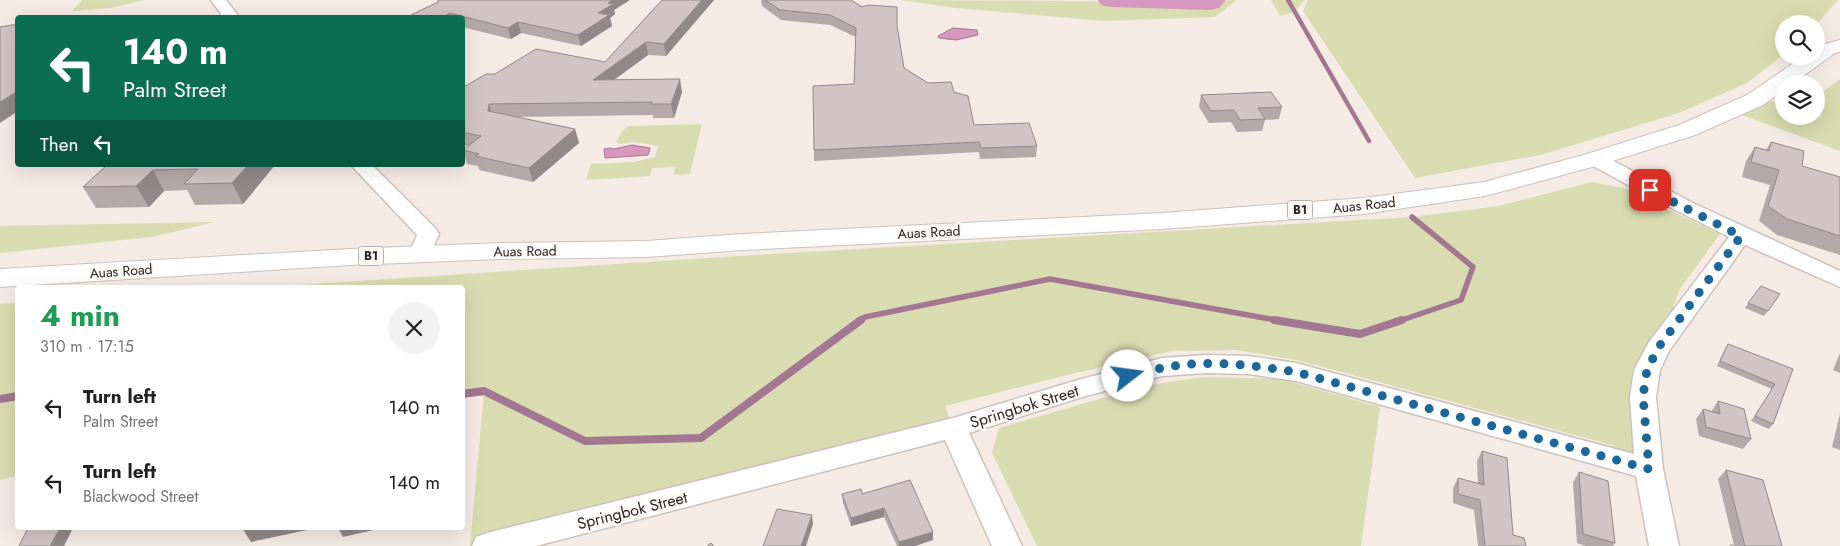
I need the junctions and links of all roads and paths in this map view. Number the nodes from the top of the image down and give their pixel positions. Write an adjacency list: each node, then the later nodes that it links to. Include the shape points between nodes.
1 (218, 0): 2 (street)
2 (230, 15)
3 (1840, 28): 4 (main road, Auas Road / B1, via 1831,37)
4 (1834, 48): 5 (main road, Auas Road / B1, via 1732,112)
5 (1595, 159): 7 (street); 8 (main road, Auas Road / B1, via 1485,189 1364,206 1214,218 655,249)
6 (363, 167): 8 (street)
7 (1741, 236): 10 (street); 12 (street, via 1658,348 1647,370 1643,396)
8 (424, 244): 9 (main road, Auas Road / B1, via 282,260)
9 (0, 278)
10 (1840, 280)
11 (953, 428): 12 (street, Springbok Street, via 1162,367 1249,364 1296,372); 13 (street, Springbok Street); 14 (street)
12 (1649, 469): 15 (street)
13 (487, 546)
14 (1007, 546)
15 (1664, 546)

